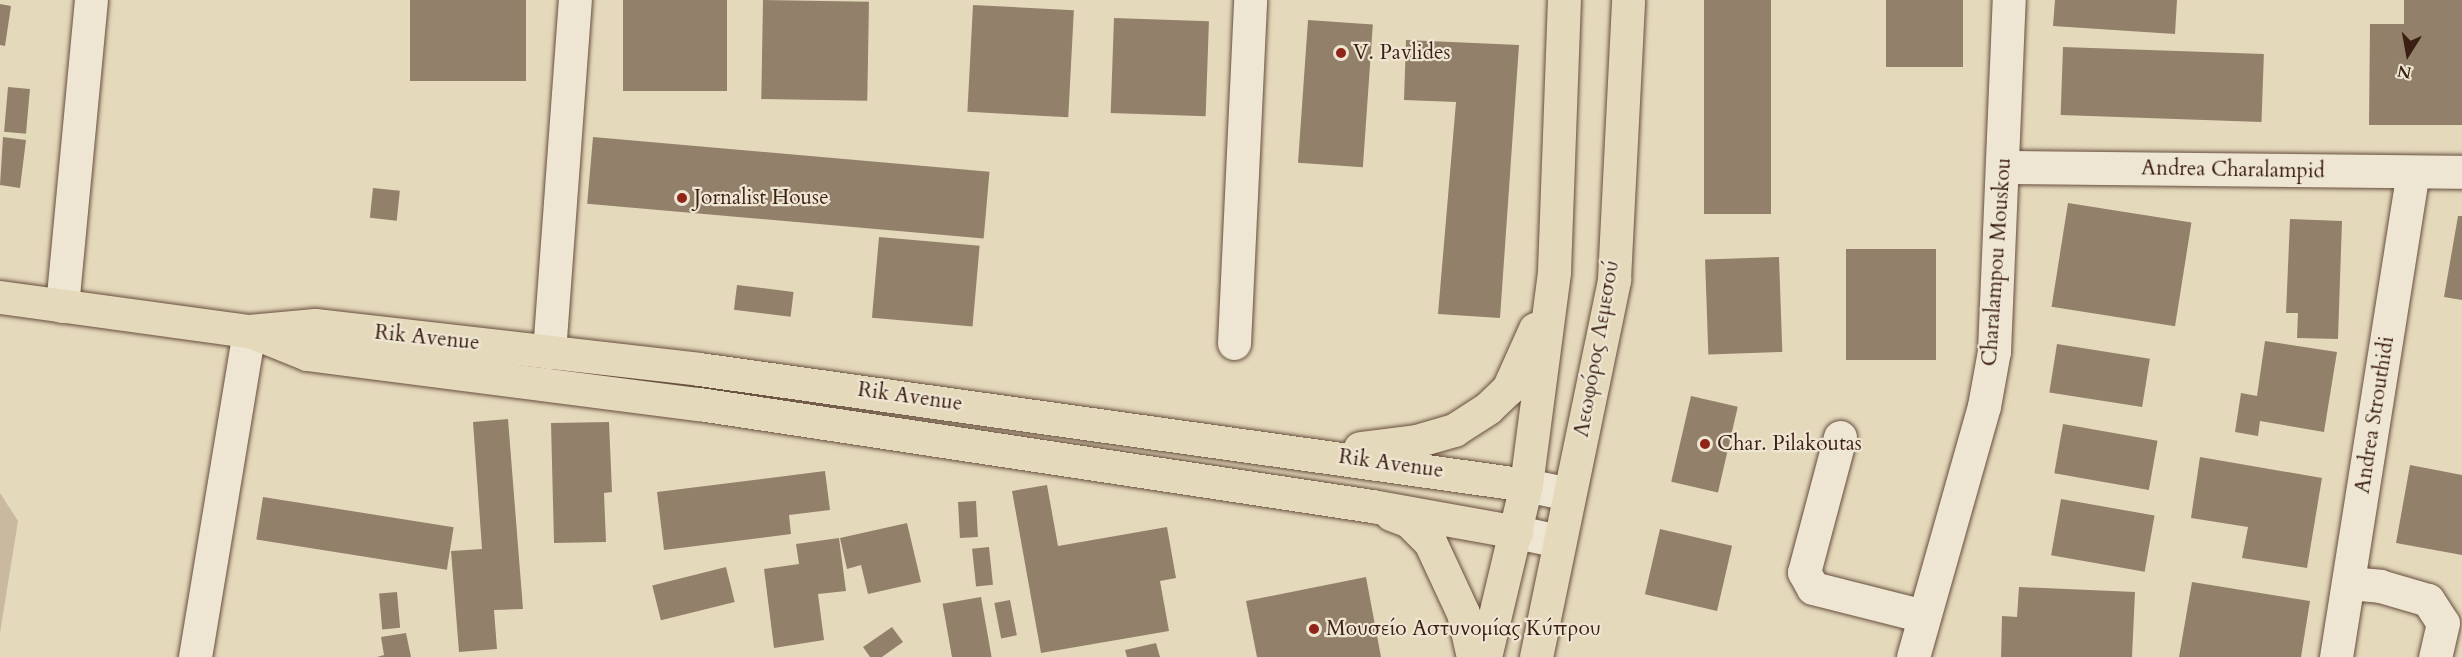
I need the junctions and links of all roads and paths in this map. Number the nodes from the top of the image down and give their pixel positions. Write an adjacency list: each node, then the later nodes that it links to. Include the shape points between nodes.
1 (91, 0): 12 (street)
2 (575, 0): 15 (street)
3 (1250, 0): 14 (street)
4 (1564, 0): 10 (main road)
5 (1628, 0): 19 (main road, Λεωφόρος Λεμεσού, via 1614,279)
6 (2009, 0): 7 (street, Charalampou Mouskou)
7 (2003, 167): 9 (street, Andrea Charalampid); 24 (street, Charalampou Mouskou, via 1994,351 1984,406)
8 (2462, 172): 9 (street, Andrea Charalampid)
9 (2413, 173): 23 (street, Andrea Strouthidi)
10 (1554, 271): 17 (main road, via 1526,356 1508,389 1488,408 1454,430 1416,441); 18 (main road)
11 (0, 297): 12 (main road, Rik Avenue)
12 (62, 306): 13 (main road, Rik Avenue)
13 (249, 331): 15 (main road, Rik Avenue, via 315,326); 20 (main road, Rik Avenue, via 307,354 710,406); 25 (street)
14 (1234, 343)
15 (549, 352): 17 (main road, Rik Avenue)
16 (1840, 437): 24 (street, via 1804,572 1813,588)
17 (1301, 451): 18 (main road, Rik Avenue)
18 (1526, 485): 19 (street, Rik Avenue); 21 (main road)
19 (1569, 494): 22 (main road, Λεωφόρος Λεμεσού)
20 (1372, 506): 21 (main road, Rik Avenue); 26 (main road, via 1409,521 1430,542 1463,614)
21 (1517, 532): 22 (street, Rik Avenue); 27 (main road)
22 (1559, 540): 28 (main road, Λεωφόρος Λεμεσού)
23 (2348, 583): 30 (street, Andrea Strouthidi); 31 (street, via 2380,586 2428,600 2444,623)
24 (1924, 616): 29 (street, Charalampou Mouskou)
25 (195, 657)
26 (1473, 657)
27 (1485, 657)
28 (1536, 657)
29 (1913, 657)
30 (2336, 657)
31 (2435, 657)

